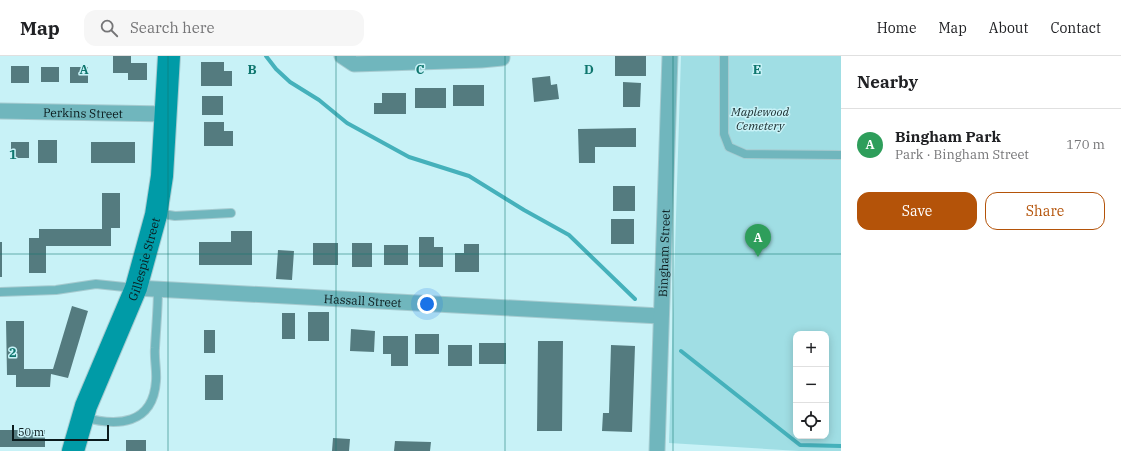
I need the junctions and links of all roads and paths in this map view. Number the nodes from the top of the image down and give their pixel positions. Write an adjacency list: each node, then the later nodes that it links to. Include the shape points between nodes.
1 (169, 56): 7 (street, Gillespie Street)
2 (342, 56): 3 (street, via 354,64 481,60)
3 (502, 56)
4 (670, 56): 14 (street, Bingham Street)
5 (724, 56): 8 (lane, via 724,134 729,147 745,154)
6 (0, 111): 7 (street, Perkins Street)
7 (167, 114): 9 (street, Gillespie Street)
8 (841, 156)
9 (156, 213): 10 (lane, via 175,216); 11 (street, Gillespie Street)
10 (231, 213)
11 (136, 288): 12 (street, Hassall Street); 13 (lane, via 96,284 56,290); 15 (street, Gillespie Street)
12 (158, 289): 14 (street, Hassall Street); 15 (lane, via 156,382 148,410 140,416 122,422 94,421)
13 (0, 292)
14 (660, 316): 17 (street, Bingham Street)
15 (82, 417): 16 (street, Gillespie Street)
16 (73, 451)
17 (657, 451)

